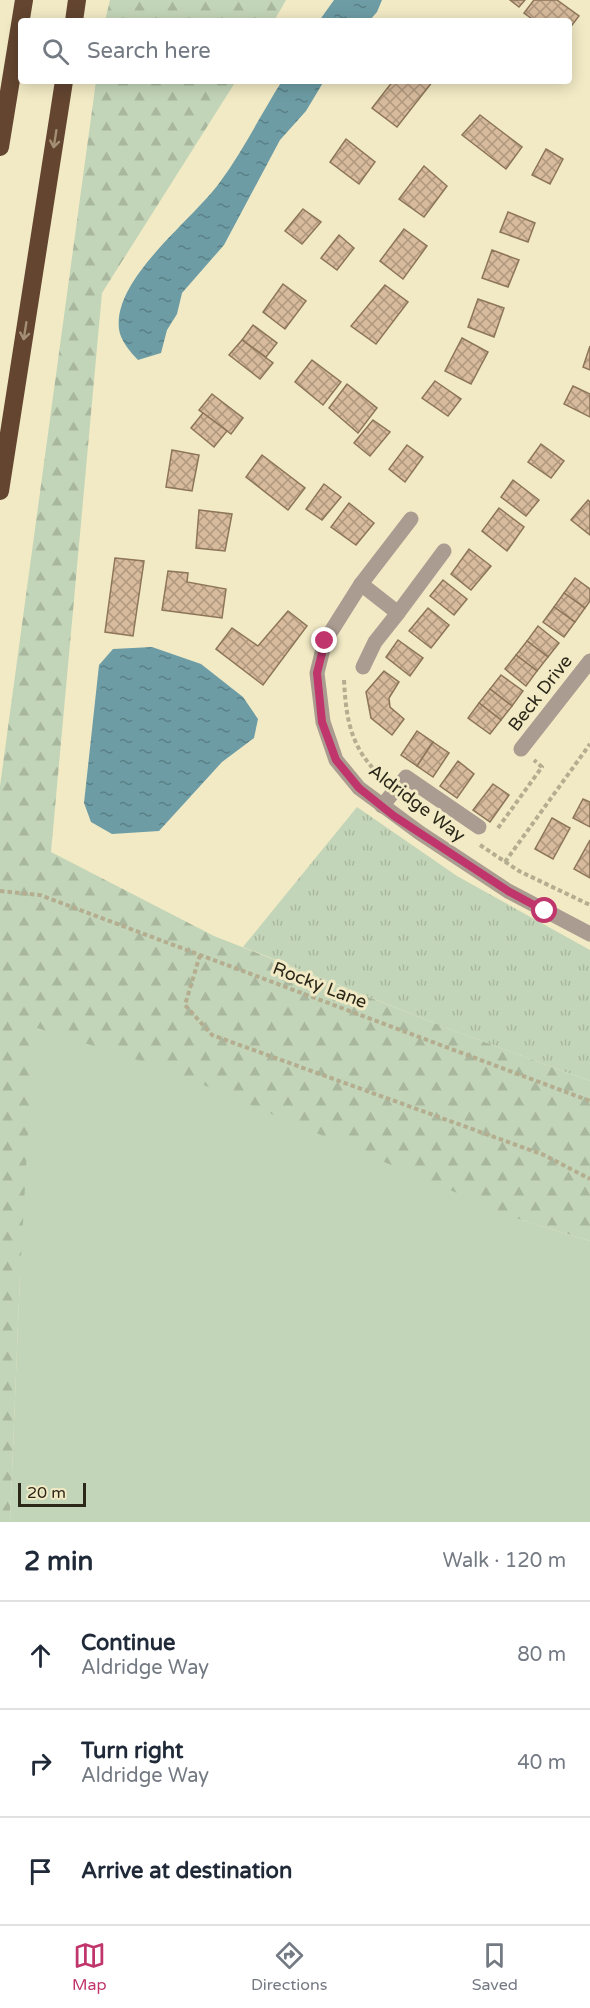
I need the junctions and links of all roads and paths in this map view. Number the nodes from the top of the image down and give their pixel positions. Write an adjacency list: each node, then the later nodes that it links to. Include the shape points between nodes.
1 (24, 0): 3 (highway)
2 (77, 0): 4 (highway)
3 (21, 18)
4 (74, 18)
5 (18, 37): 7 (highway)
6 (64, 84): 8 (highway, one-way to 8)
7 (0, 147)
8 (0, 491)
9 (411, 519): 11 (street, Aldridge Way)
10 (444, 551): 12 (street)
11 (361, 584): 12 (street); 17 (street, Aldridge Way, via 325,641 317,673 322,722 336,760 359,788)
12 (398, 614): 14 (street, via 375,642)
13 (590, 661): 16 (street, Beck Drive)
14 (363, 667)
15 (590, 744): 23 (path)
16 (521, 749): 19 (path, via 543,767)
17 (382, 806): 18 (street, via 406,777); 26 (street, Aldridge Way, via 508,891)
18 (479, 827)
19 (497, 830)
20 (490, 839): 21 (path)
21 (484, 848)
22 (494, 855): 23 (path)
23 (505, 862): 25 (path)
24 (0, 891): 27 (path, Rocky Lane, via 40,895)
25 (590, 905)
26 (590, 934)
27 (200, 955): 28 (path, Rocky Lane); 29 (path, via 185,1005 212,1035 544,1155)
28 (590, 1101)
29 (590, 1179)

